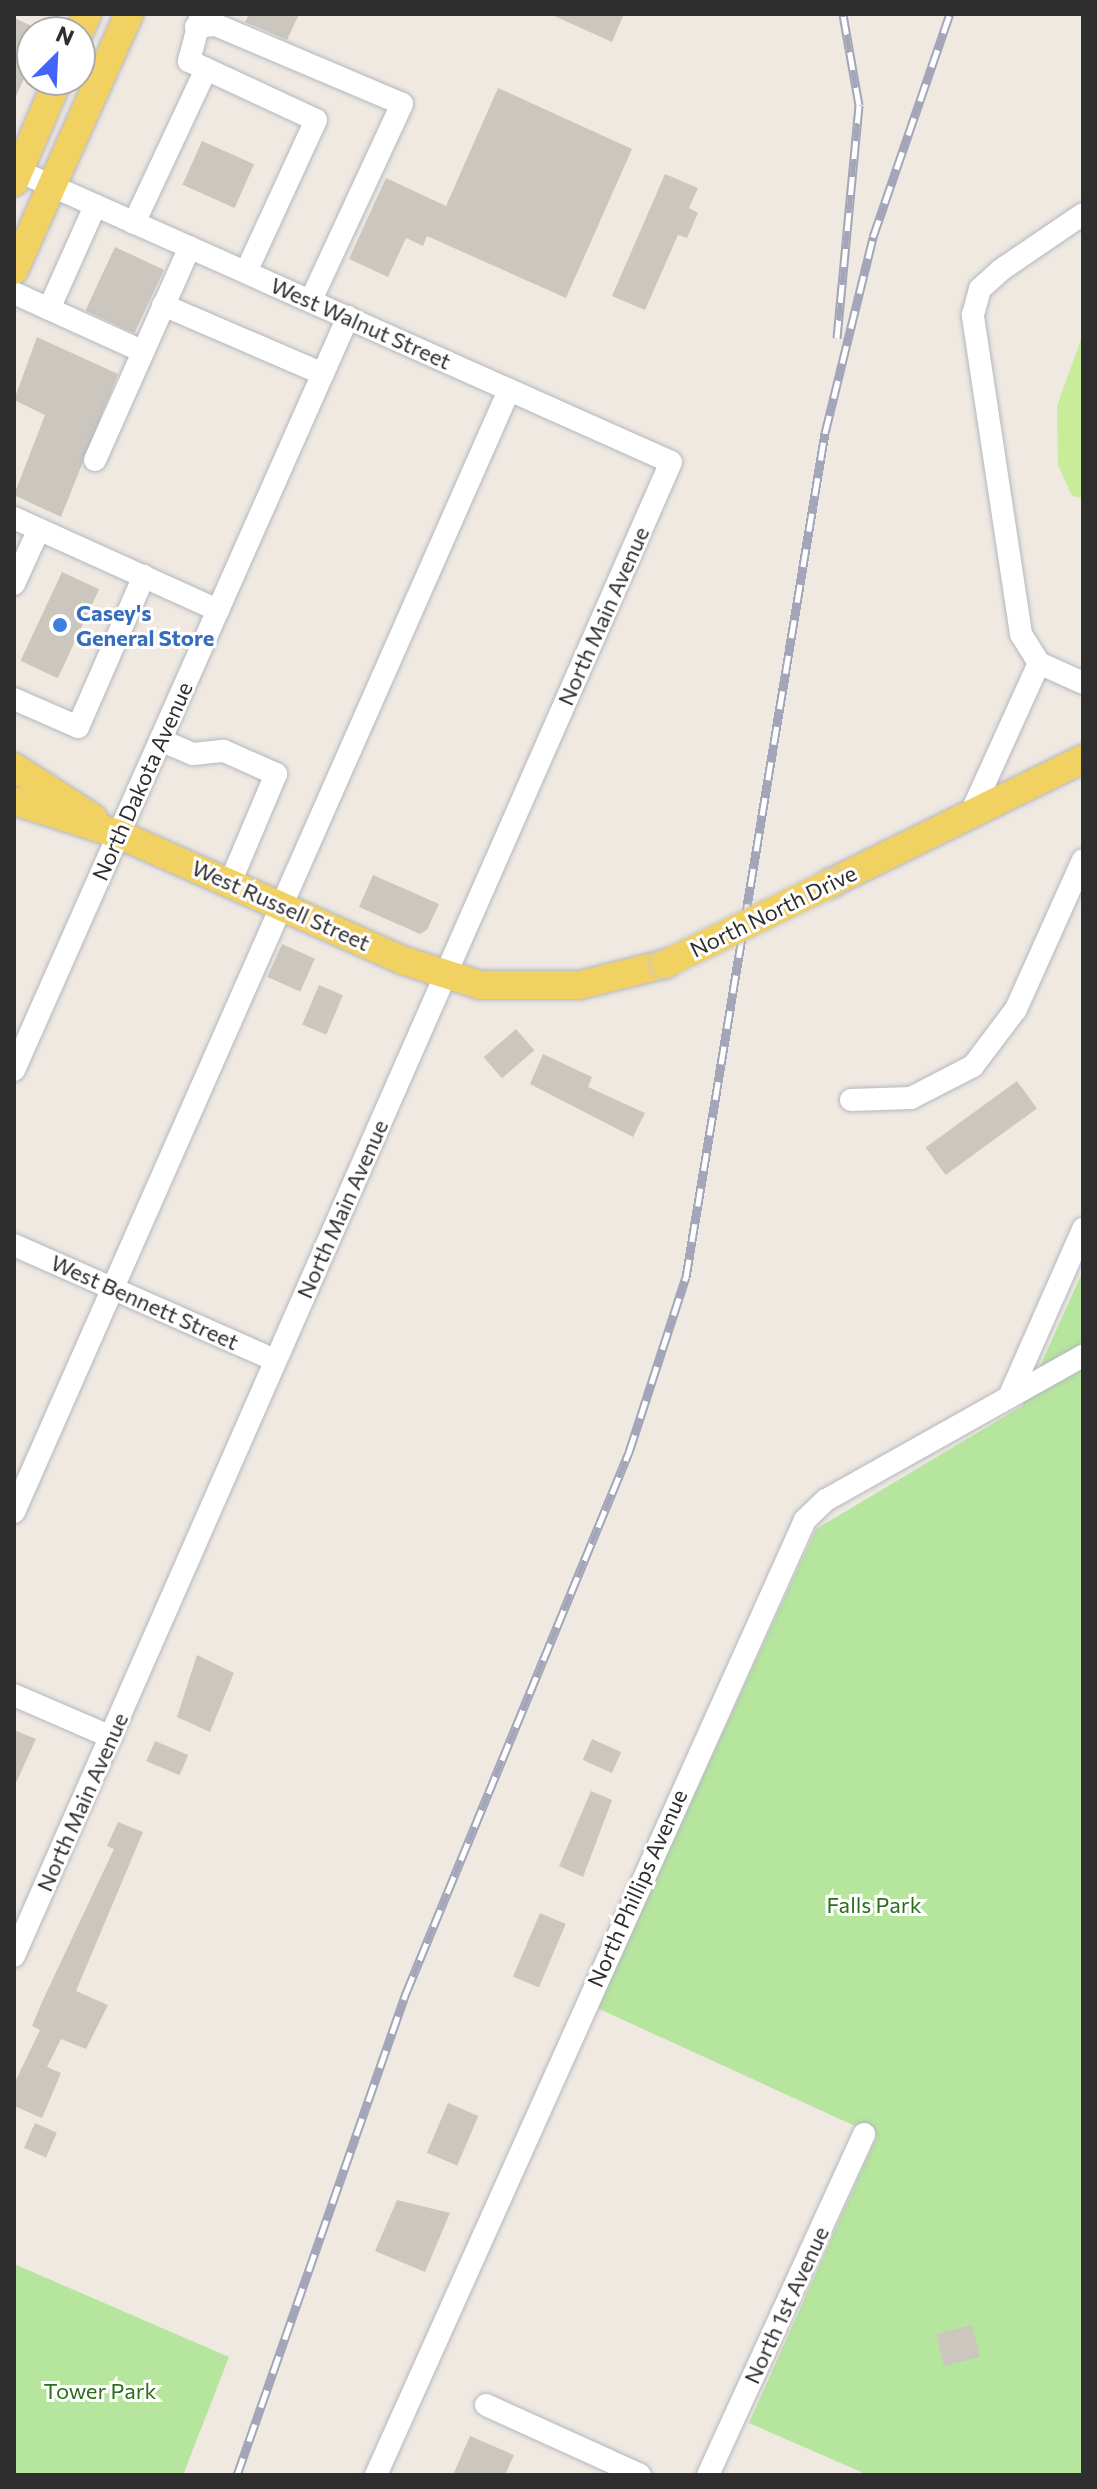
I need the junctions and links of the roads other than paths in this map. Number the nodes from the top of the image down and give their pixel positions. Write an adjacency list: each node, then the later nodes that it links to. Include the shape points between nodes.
1 (129, 14): 6 (main road)
2 (199, 20): 3 (street, via 189,61); 14 (street, via 402,104)
3 (206, 69): 9 (street); 12 (street, via 316,120)
4 (51, 96): 5 (main road)
5 (15, 174): 6 (street, West Walnut Street)
6 (49, 185): 7 (street, West Walnut Street); 11 (main road)
7 (95, 206): 9 (street, West Walnut Street); 16 (street)
8 (1083, 214): 28 (street, via 980,289 973,315 1021,634)
9 (134, 223): 10 (street, West Walnut Street)
10 (190, 247): 12 (street, West Walnut Street); 15 (street)
11 (14, 270)
12 (246, 272): 14 (street, West Walnut Street)
13 (14, 293): 16 (street)
14 (311, 300): 17 (street, West Walnut Street)
15 (163, 305): 18 (street); 19 (street)
16 (49, 309): 18 (street)
17 (348, 317): 19 (street, North Dakota Avenue); 20 (street, West Walnut Street)
18 (142, 351): 21 (street)
19 (323, 374): 27 (street, North Dakota Avenue)
20 (509, 390): 22 (street, West Walnut Street); 39 (street)
21 (95, 460)
22 (671, 462): 40 (street, North Main Avenue)
23 (14, 518): 24 (street)
24 (39, 529): 25 (street); 26 (street)
25 (16, 576)
26 (144, 576): 27 (street); 30 (street, via 78,727)
27 (218, 610): 31 (street, North Dakota Avenue)
28 (1039, 663): 29 (street); 35 (street)
29 (1083, 683)
30 (14, 699)
31 (160, 740): 36 (street, North Dakota Avenue); 38 (street, via 193,754 224,751 276,774)
32 (1083, 759): 35 (main road, North North Drive)
33 (14, 767): 36 (main road, West Russell Street)
34 (14, 801): 36 (main road, West Russell Street)
35 (971, 813): 40 (main road, North North Drive, bridge, via 665,964 553,988)
36 (118, 834): 38 (main road, West Russell Street); 41 (street, North Dakota Avenue)
37 (1083, 860): 42 (street, via 1016,1009 973,1066 911,1098)
38 (230, 883): 39 (main road, West Russell Street)
39 (282, 907): 40 (main road, West Russell Street); 45 (street)
40 (444, 976): 47 (street, North Main Avenue)
41 (14, 1070)
42 (851, 1100)
43 (1083, 1229): 48 (street)
44 (14, 1245): 45 (street, West Bennett Street)
45 (112, 1288): 47 (street, West Bennett Street); 49 (street)
46 (1083, 1356): 48 (street, North Phillips Avenue)
47 (275, 1360): 51 (street, North Main Avenue)
48 (1009, 1397): 55 (street, North Phillips Avenue, via 826,1500 790,1546)
49 (14, 1512)
50 (14, 1695): 51 (street)
51 (111, 1737): 52 (street, North Main Avenue)
52 (14, 1956)
53 (864, 2134): 57 (street, North 1st Avenue)
54 (486, 2405): 56 (street)
55 (376, 2475)
56 (640, 2475)
57 (708, 2475)

